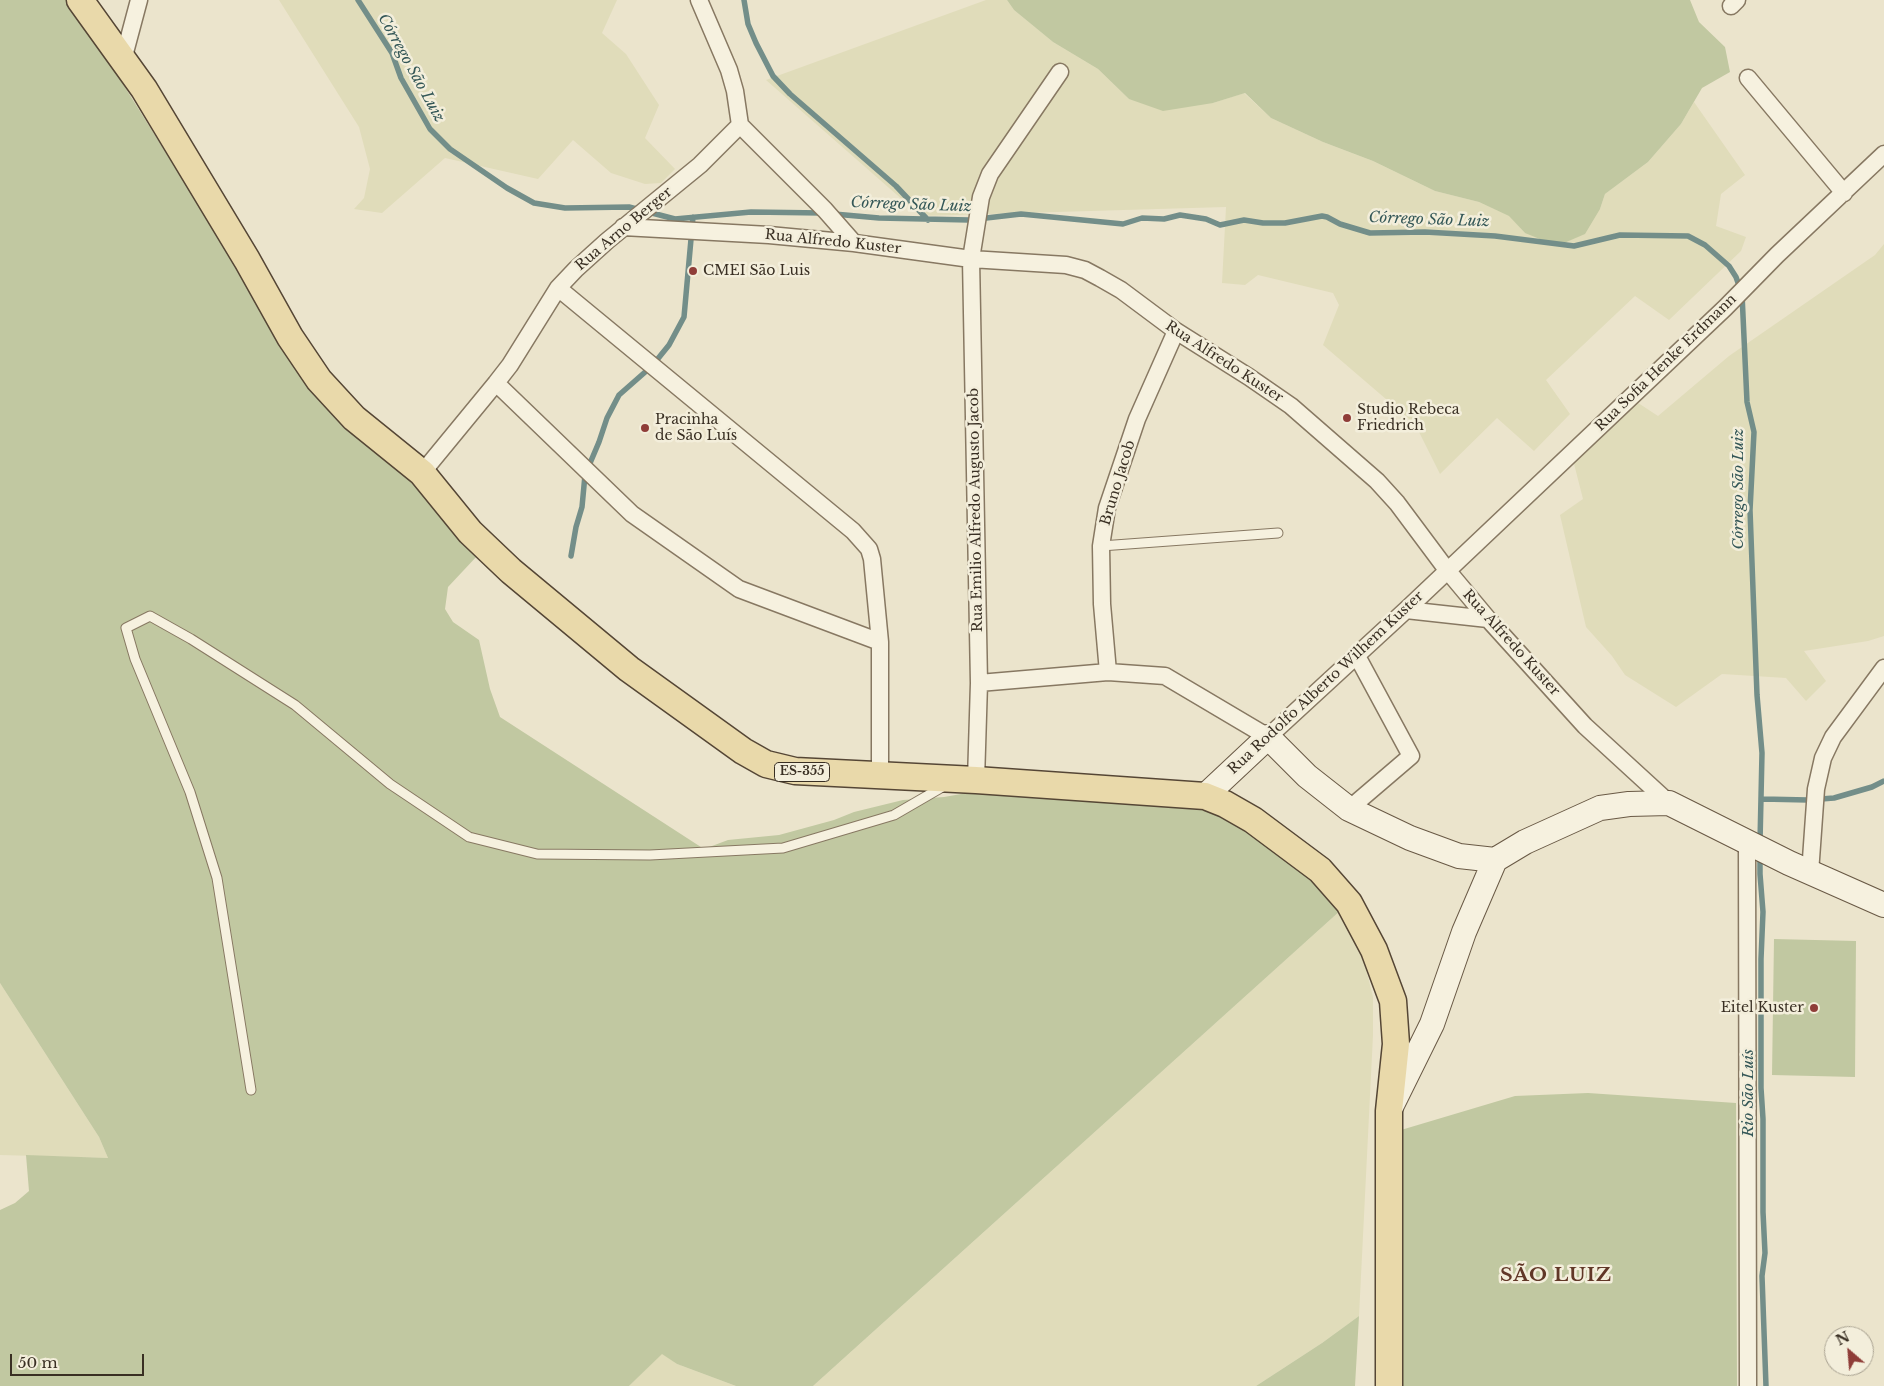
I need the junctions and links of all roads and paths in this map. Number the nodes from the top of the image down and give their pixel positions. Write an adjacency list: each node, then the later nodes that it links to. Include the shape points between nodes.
1 (80, 0): 4 (main road, ES-355)
2 (139, 0): 4 (street)
3 (700, 0): 7 (street, via 729,70)
4 (123, 60): 16 (main road, ES-355, via 150,98 290,337 319,380 354,418)
5 (1060, 72): 12 (street, Rua Emilio Alfredo Augusto Jacob, via 985,184)
6 (1748, 78): 9 (street)
7 (740, 125): 10 (street, Rua Arno Berger, via 700,166); 11 (street)
8 (1884, 154): 9 (street, Rua Sofia Henke Erdmann)
9 (1844, 193): 19 (street, Rua Sofia Henke Erdmann)
10 (624, 227): 11 (street, Rua Alfredo Kuster); 13 (street, Rua Arno Berger, via 593,252)
11 (854, 243): 12 (street, Rua Alfredo Kuster)
12 (971, 258): 14 (street, Rua Alfredo Kuster, via 1066,265 1085,270 1121,290); 26 (street, Rua Emilio Alfredo Augusto Jacob)
13 (558, 288): 15 (street, Rua Arno Berger); 22 (street, via 863,541 872,559)
14 (1176, 331): 18 (street, Bruno Jacob, via 1137,419 1107,508); 19 (street, Rua Alfredo Kuster, via 1291,406 1378,481)
15 (496, 383): 16 (street, Rua Arno Berger); 22 (street, via 632,514 739,589)
16 (422, 473): 28 (main road, ES-355, via 470,532 511,571 629,669 743,751 766,764 795,771)
17 (1278, 533): 18 (lane)
18 (1100, 546): 25 (street, Bruno Jacob)
19 (1447, 570): 20 (street, Rua Rodolfo Alberto Wilhem Kuster); 21 (street, Rua Alfredo Kuster)
20 (1406, 610): 21 (street); 23 (street, Rua Rodolfo Alberto Wilhem Kuster)
21 (1488, 619): 31 (street, Rua Alfredo Kuster, via 1585,726)
22 (880, 642): 28 (street)
23 (1357, 656): 27 (street, Rua Rodolfo Alberto Wilhem Kuster); 32 (street, via 1411,756)
24 (1884, 668): 35 (street, via 1833,737 1823,758 1816,789 1815,823)
25 (1108, 672): 26 (street); 27 (street, via 1165,676)
26 (979, 683): 29 (street, Rua Emilio Alfredo Augusto Jacob)
27 (1268, 737): 30 (street, Rua Rodolfo Alberto Wilhem Kuster); 32 (street, via 1307,776)
28 (880, 777): 29 (main road, ES-355)
29 (966, 780): 30 (main road, ES-355); 37 (lane, via 894,815 783,848 650,855 537,854 469,837 390,784 296,705 191,638 150,616 126,628 135,659 190,792 217,878)
30 (1205, 796): 38 (main road, ES-355, via 1254,820 1320,870 1349,903 1374,950 1393,1002 1396,1044)
31 (1670, 803): 33 (street); 34 (street, via 1600,808 1525,842)
32 (1349, 809): 34 (street, via 1410,838 1459,856)
33 (1749, 842): 35 (street); 40 (street)
34 (1495, 860): 38 (street, via 1464,932 1432,1024)
35 (1800, 868): 36 (street)
36 (1884, 905)
37 (251, 1090)
38 (1389, 1110): 39 (main road, ES-355)
39 (1389, 1386)
40 (1748, 1386)

